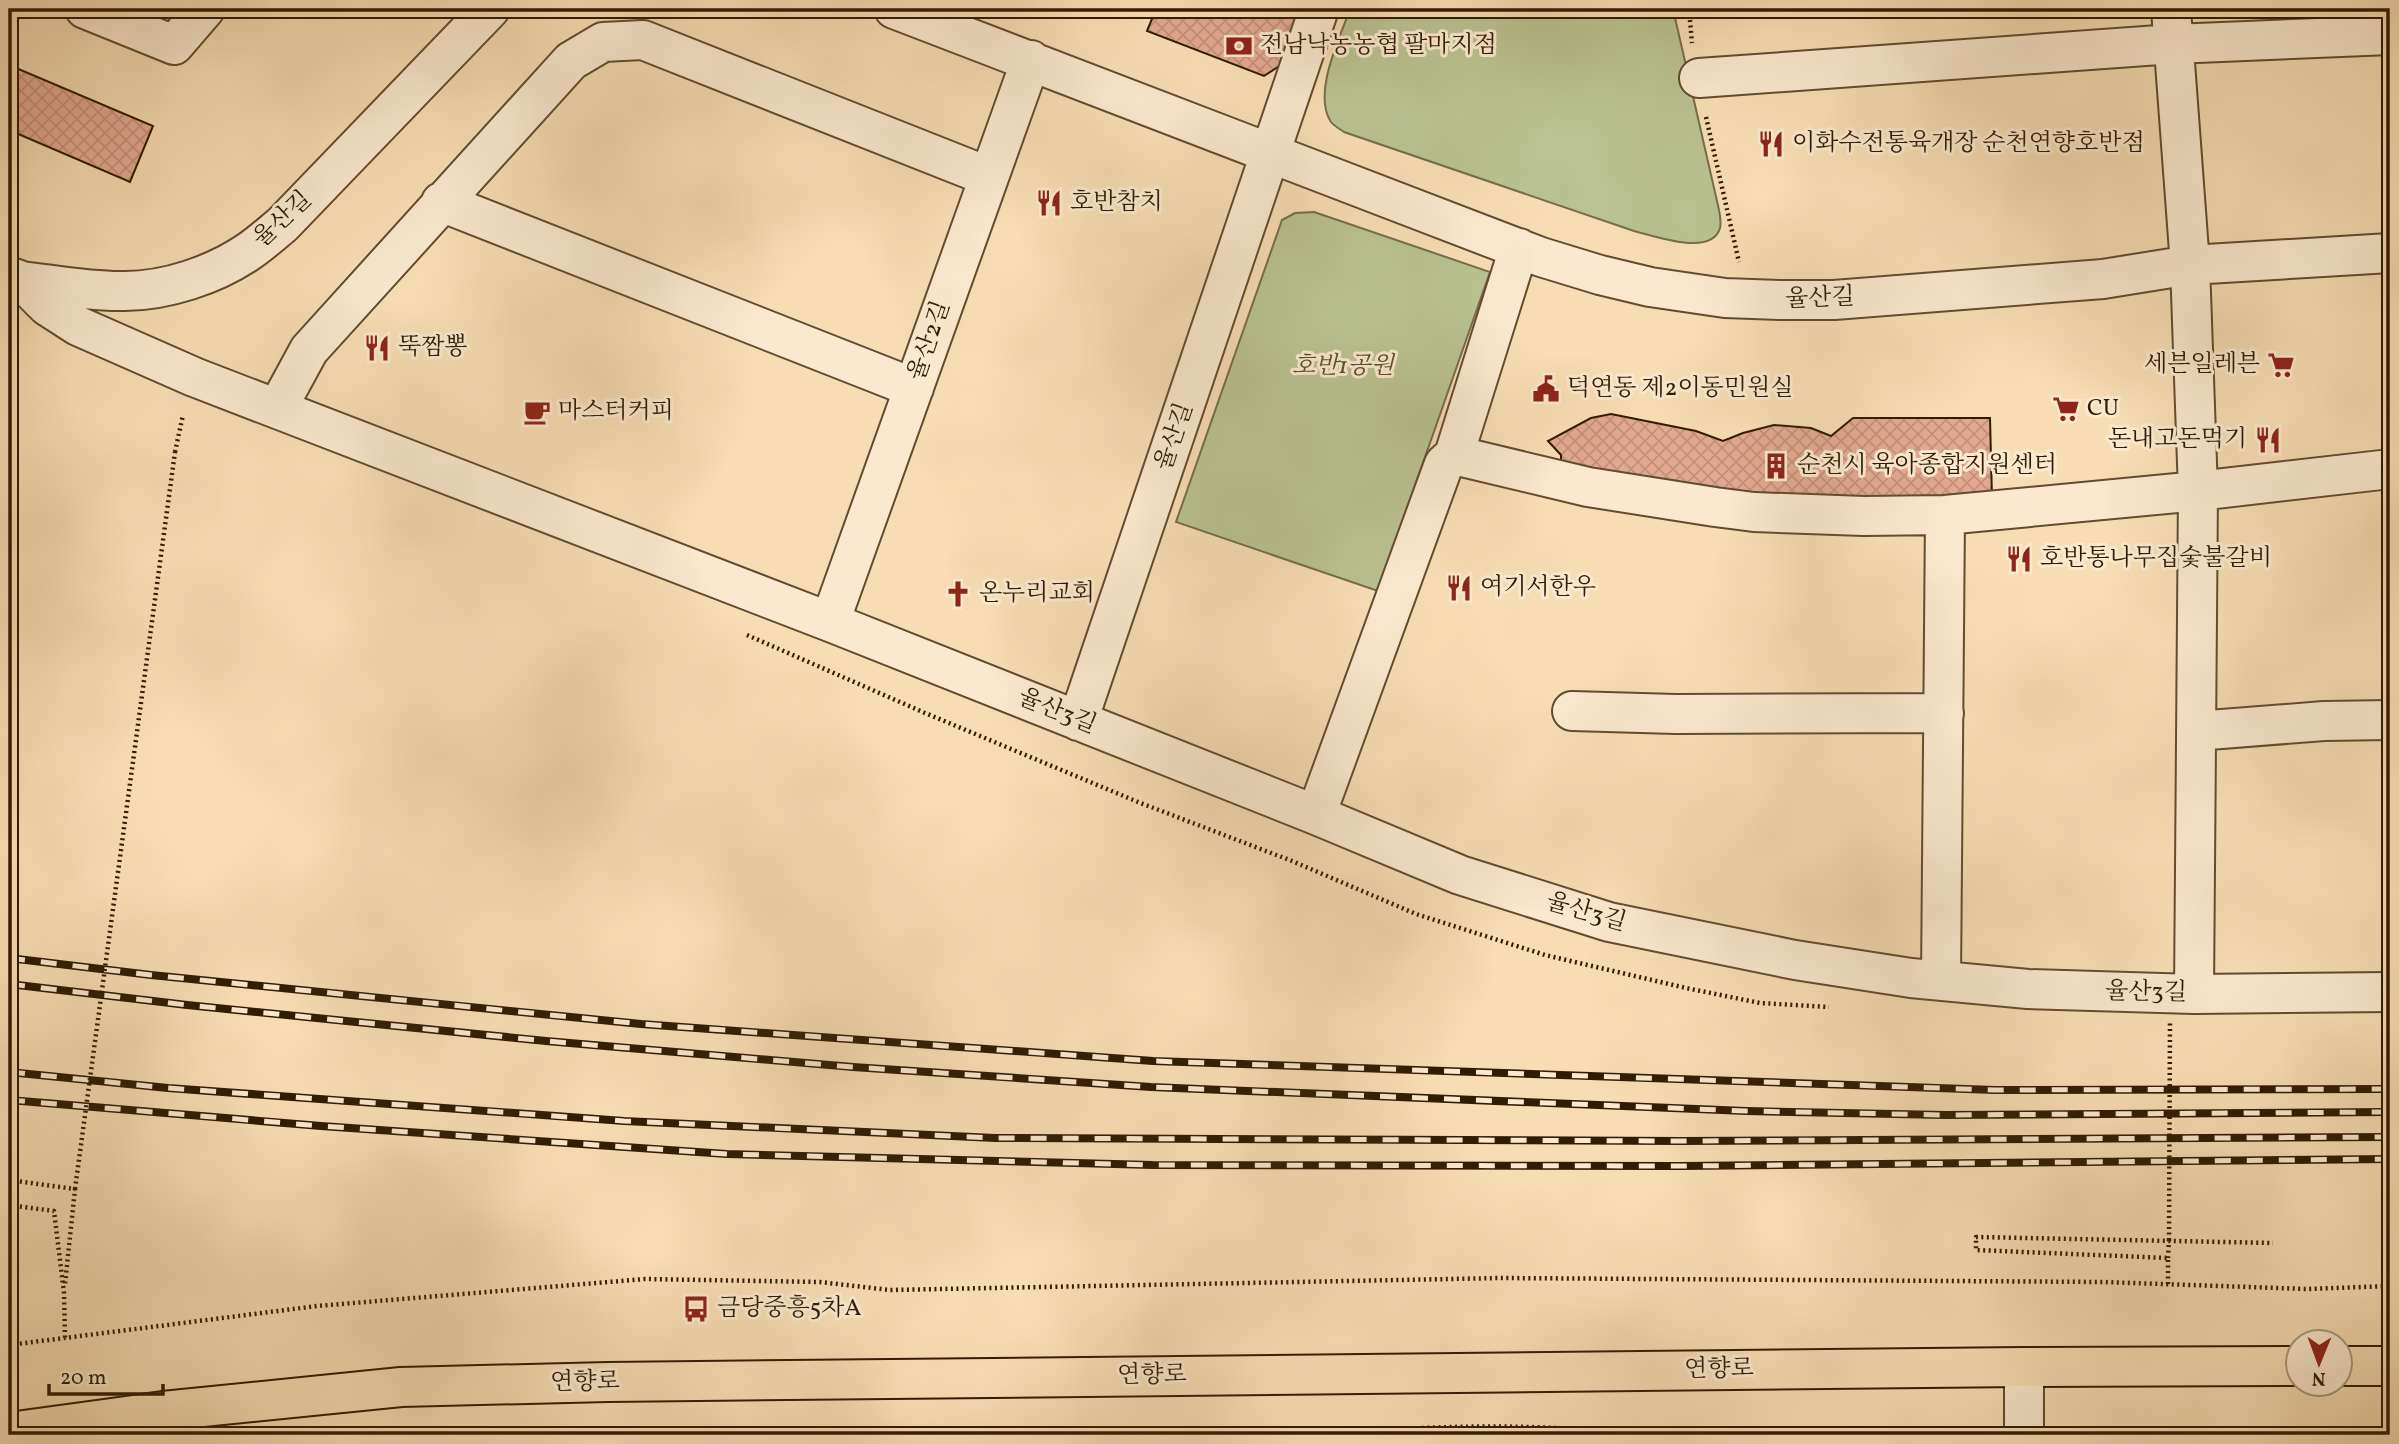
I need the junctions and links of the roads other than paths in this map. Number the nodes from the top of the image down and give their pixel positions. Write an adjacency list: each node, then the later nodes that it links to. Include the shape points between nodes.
1 (85, 9): 2 (street, via 174,45)
2 (205, 9)
3 (490, 9): 16 (street, 율산길, via 282,225 248,253 178,283 126,291)
4 (894, 9): 8 (street, 율산길)
5 (1319, 9): 10 (street)
6 (2172, 26): 7 (street); 9 (street); 15 (street)
7 (2390, 35)
8 (1031, 60): 10 (street, 율산길); 11 (street, 율산2길)
9 (1699, 78)
10 (1271, 153): 13 (street, 율산길); 26 (street, 율산길)
11 (988, 176): 12 (street, via 643,40 603,42 571,61); 17 (street, 율산2길)
12 (441, 202): 17 (street); 18 (street, via 309,349)
13 (1519, 248): 15 (street, 율산길, via 1637,284 1747,299 1834,300 2103,279); 19 (street)
14 (2390, 253): 15 (street, 율산길)
15 (2190, 265): 21 (street)
16 (15, 278): 18 (street, 율산3길, via 78,327)
17 (914, 388): 23 (street, 율산2길)
18 (278, 407): 23 (street, 율산3길)
19 (1454, 455): 22 (street, via 1588,487 1715,507 1823,515); 29 (street, via 1444,464)
20 (2390, 468): 21 (street)
21 (2199, 491): 22 (street); 28 (street)
22 (1945, 515): 25 (street)
23 (830, 622): 26 (street, 율산3길)
24 (1572, 711): 25 (street)
25 (1944, 713): 30 (street)
26 (1078, 720): 29 (street, 율산3길)
27 (2390, 720): 28 (street)
28 (2196, 731): 32 (street)
29 (1316, 815): 30 (street, 율산3길, via 1460,875 1609,922 1794,960)
30 (1941, 980): 32 (street, 율산3길)
31 (2390, 992): 32 (street, 율산3길)
32 (2182, 1007)
33 (2284, 1366): 36 (main road, 연향로)
34 (2354, 1366): 35 (main road)
35 (2390, 1366)
36 (2024, 1367): 37 (main road, 연향로, via 401,1387 163,1411); 38 (street)
37 (9, 1433)
38 (2024, 1435)

